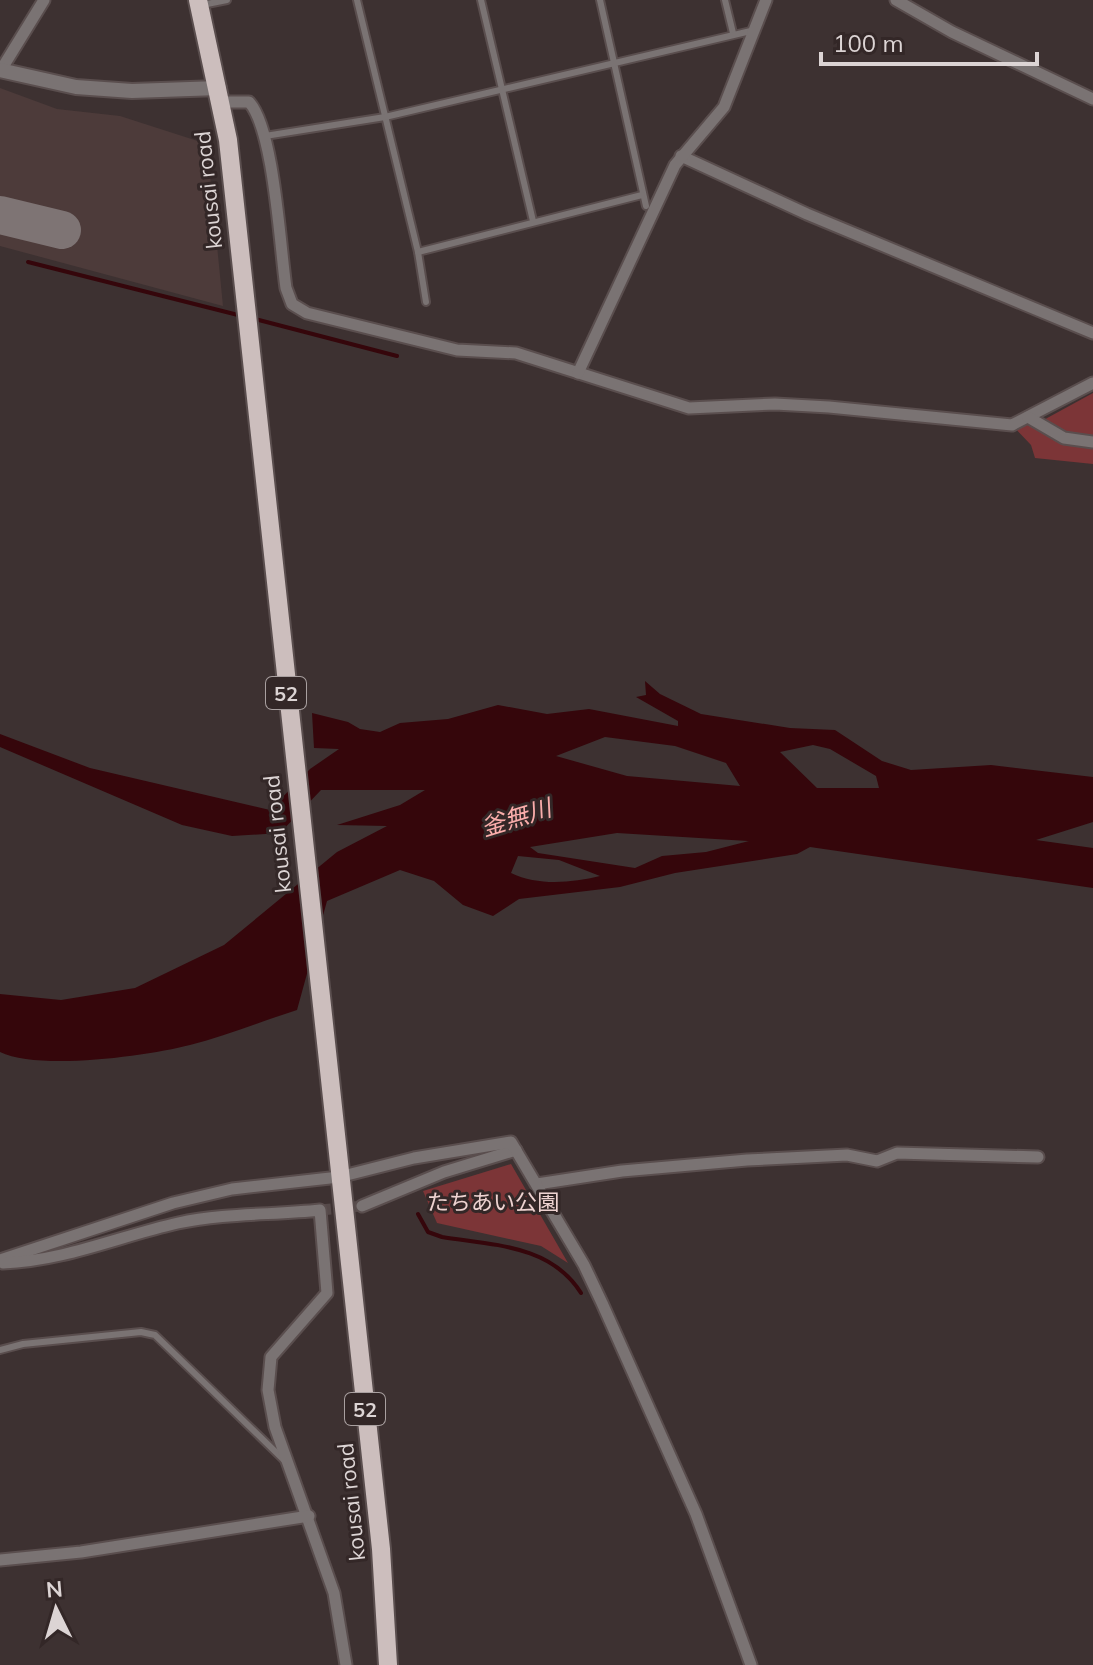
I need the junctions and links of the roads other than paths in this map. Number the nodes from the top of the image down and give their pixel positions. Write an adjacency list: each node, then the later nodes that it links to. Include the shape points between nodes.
1 (44, 0): 13 (street)
2 (227, 0): 9 (lane)
3 (357, 0): 17 (lane)
4 (481, 0): 14 (lane)
5 (600, 0): 12 (lane)
6 (725, 0): 11 (lane)
7 (766, 0): 10 (street)
8 (896, 0): 16 (street)
9 (198, 3): 15 (highway, kousai road / 52)
10 (755, 30): 11 (lane); 19 (street, via 724,107)
11 (733, 33): 12 (lane)
12 (614, 62): 14 (lane); 20 (lane)
13 (0, 70): 15 (street, via 90,88)
14 (501, 89): 17 (lane); 22 (lane)
15 (220, 95): 18 (street, via 249,102); 32 (highway, kousai road / 52)
16 (1093, 99)
17 (385, 117): 18 (lane); 23 (lane)
18 (265, 136): 26 (street, via 292,304 307,313 405,339 457,350 516,353)
19 (681, 156): 25 (street); 26 (street)
20 (642, 195): 21 (lane); 22 (lane)
21 (646, 206)
22 (533, 221): 23 (lane)
23 (418, 252): 24 (lane)
24 (426, 302)
25 (1093, 333)
26 (578, 373): 28 (street, via 689,408 815,406 1012,425)
27 (1093, 383): 28 (street)
28 (1028, 417): 29 (street, via 1064,438)
29 (1093, 442)
30 (516, 1150): 32 (street, via 511,1142 458,1149); 33 (street); 34 (street)
31 (1038, 1157): 33 (street, via 897,1153 877,1161 847,1155 747,1160)
32 (339, 1177): 35 (street, via 232,1189 173,1203); 41 (highway, kousai road / 52, via 381,1549)
33 (537, 1184): 42 (street, via 584,1265 696,1514)
34 (362, 1206)
35 (0, 1262): 37 (street, via 56,1257 178,1223 320,1210 327,1293 271,1357 267,1372 270,1406)
36 (0, 1350): 37 (lane, via 141,1332 155,1335)
37 (290, 1465): 38 (street)
38 (309, 1516): 39 (street); 40 (street, via 334,1593)
39 (0, 1560)
40 (346, 1665)
41 (388, 1665)
42 (751, 1665)

